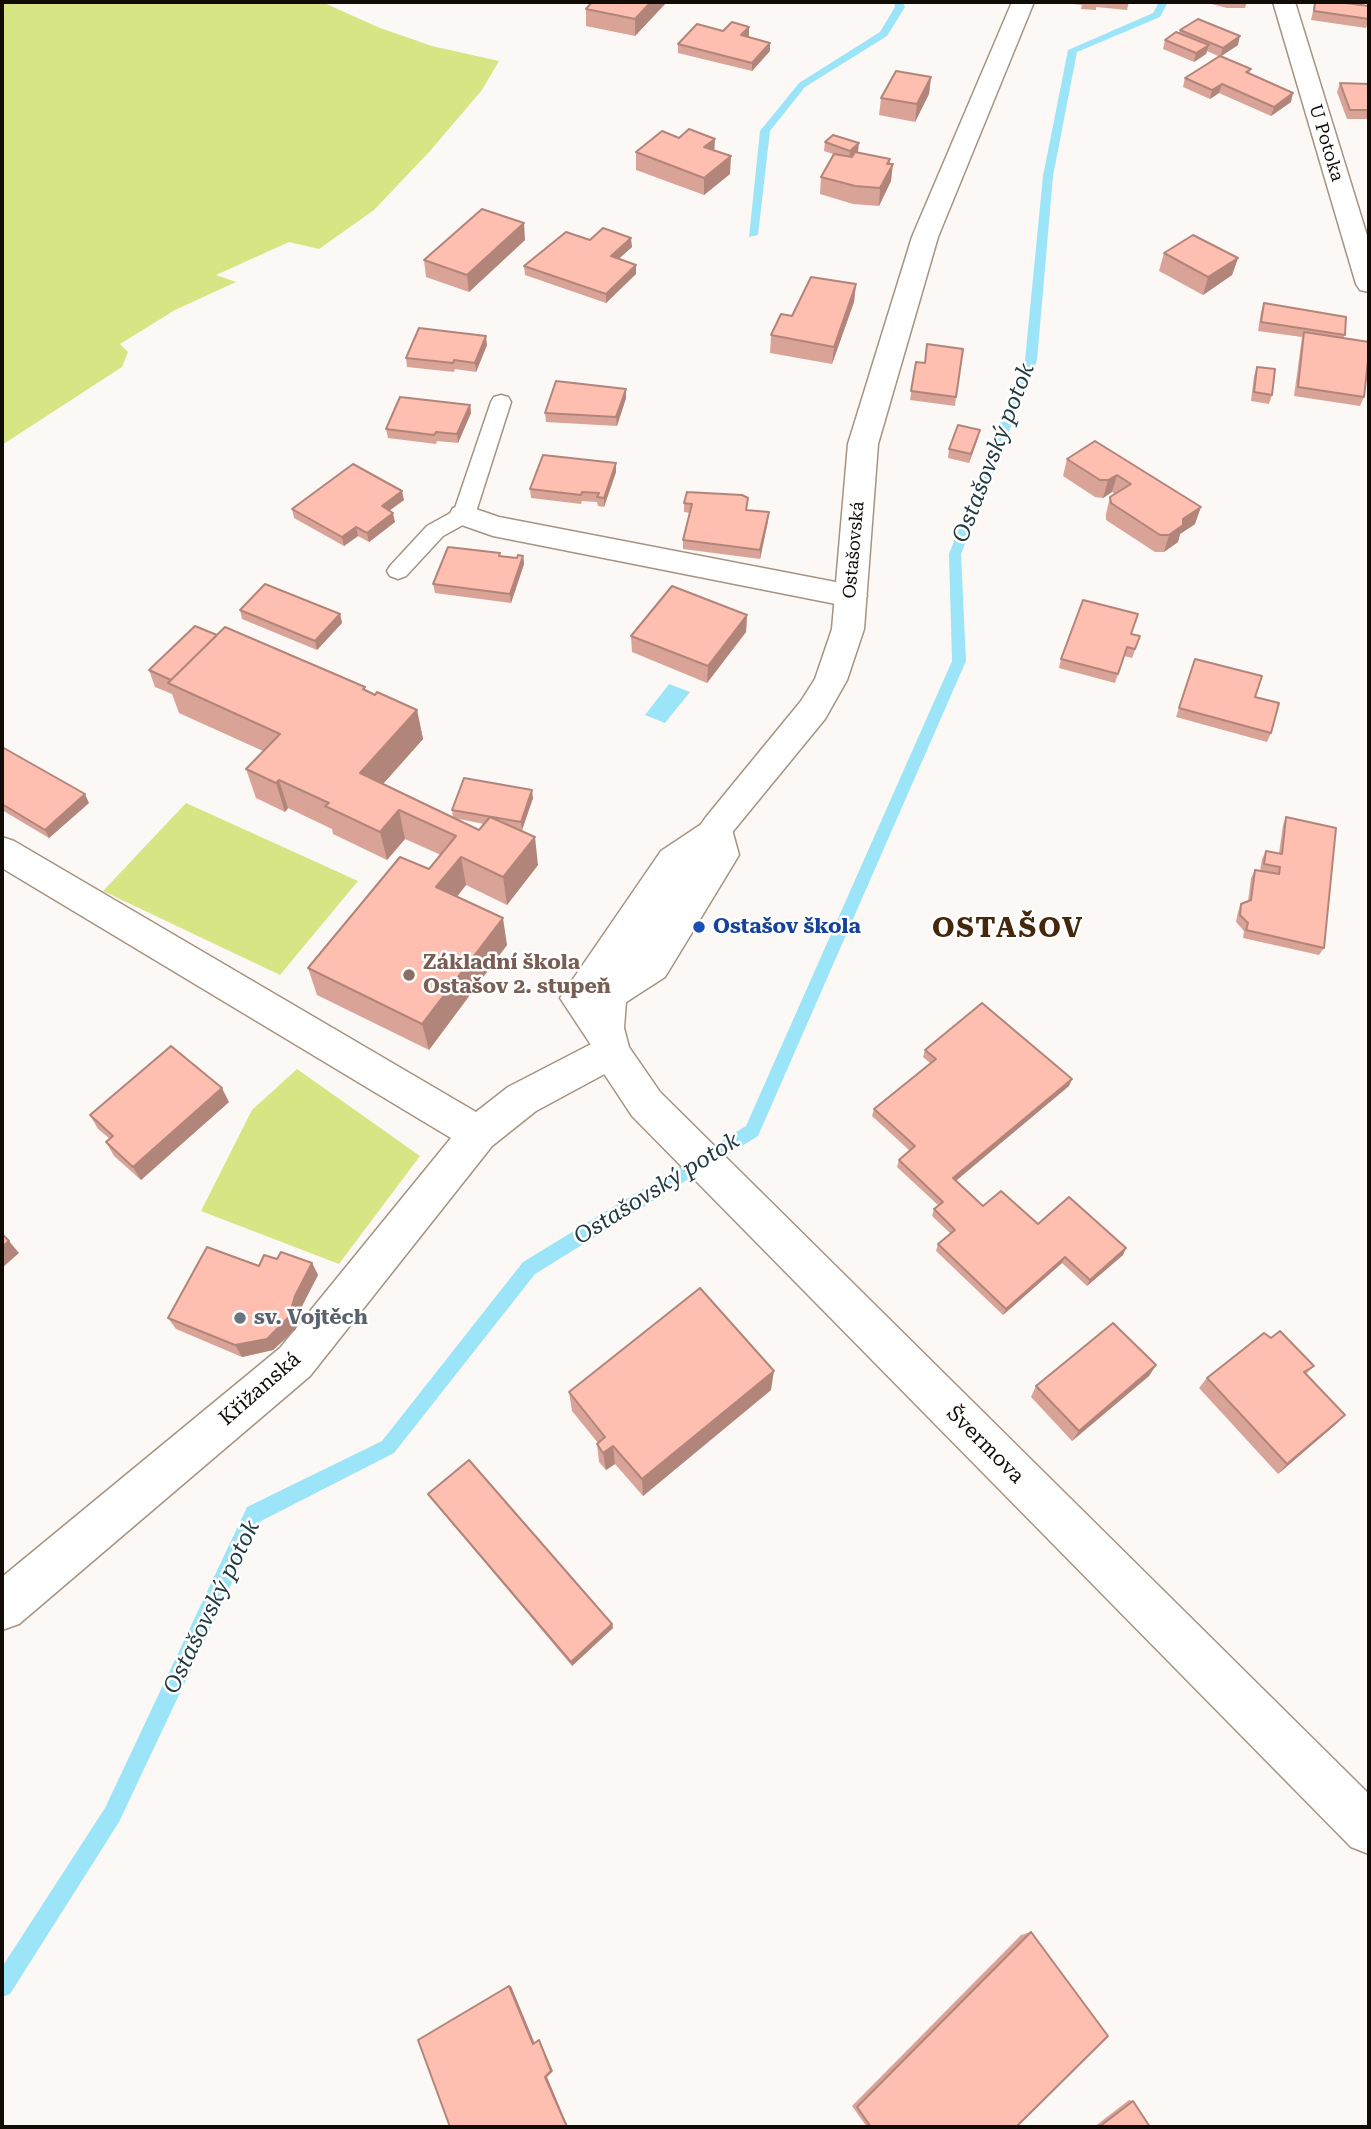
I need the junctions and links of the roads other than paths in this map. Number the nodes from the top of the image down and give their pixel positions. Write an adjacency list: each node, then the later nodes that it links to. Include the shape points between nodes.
1 (1023, 2): 7 (street, Ostašovská, via 925,237 863,444)
2 (1284, 2): 3 (street, U Potoka)
3 (1369, 284)
4 (501, 402): 5 (lane)
5 (464, 515): 6 (lane, via 435,531); 7 (street, via 493,526)
6 (397, 571)
7 (850, 596): 8 (street, Ostašovská, via 848,629 831,680 813,710)
8 (718, 826): 10 (street, Ostašovská, via 607,1000 605,1028); 10 (lane, via 670,858 574,998)
9 (2, 851): 11 (street)
10 (611, 1052): 11 (street, Křižanská, via 522,1099); 13 (street, Švermova, via 646,1104 720,1181)
11 (478, 1133): 12 (street, Křižanská, via 295,1362)
12 (2, 1606)
13 (1369, 1829)

